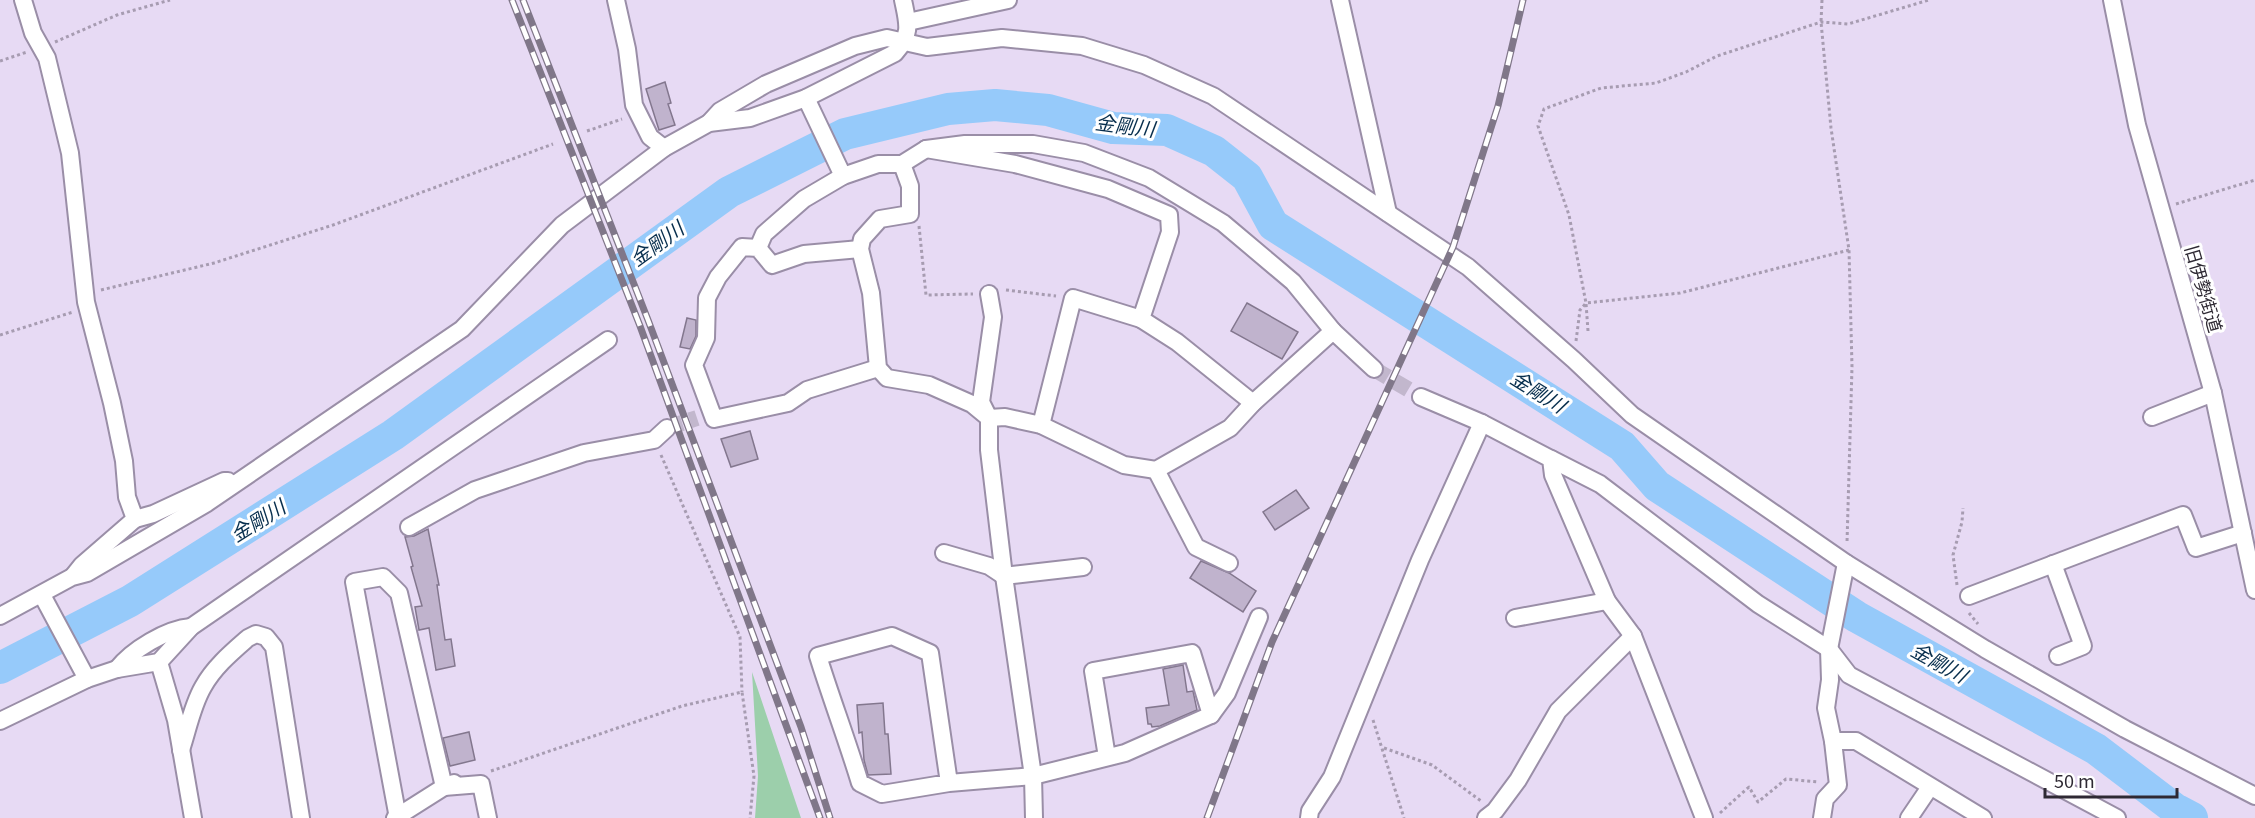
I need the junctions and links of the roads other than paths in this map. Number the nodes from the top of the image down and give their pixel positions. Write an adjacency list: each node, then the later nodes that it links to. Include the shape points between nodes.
1 (23, 0): 35 (street, via 33,33 47,58 70,153 86,302 112,403 127,497)
2 (615, 0): 11 (street, via 634,105 650,137)
3 (903, 0): 7 (street)
4 (1008, 0): 7 (street)
5 (1340, 0): 15 (street)
6 (2112, 0): 24 (street, 旧伊勢街道, via 2137,125)
7 (908, 22): 8 (street)
8 (905, 41): 9 (street, via 895,53); 10 (street, via 887,38 855,46 766,84 720,111); 15 (street, via 927,47 1013,39 1082,46 1144,65 1213,96)
9 (809, 104): 10 (street); 14 (street)
10 (709, 123): 11 (street)
11 (664, 148): 34 (street, via 562,225 462,329)
12 (926, 149): 13 (street); 19 (street, via 1015,165 1108,189 1169,215 1170,232); 20 (street, via 965,144 1033,144 1084,153 1149,178 1241,238 1293,282)
13 (902, 164): 14 (street, via 878,164); 17 (street, via 910,186 910,214 880,219 862,239)
14 (843, 176): 16 (street, via 804,199 764,234)
15 (1388, 213): 40 (street, via 1468,267 1632,415)
16 (758, 248): 17 (street, via 772,265 804,254); 22 (street, via 742,247 717,277 707,298 706,338 694,365 706,419 788,403 807,390)
17 (860, 249): 22 (street, via 871,293)
18 (989, 294): 28 (street, via 993,317 981,402)
19 (1141, 319): 26 (street, via 1177,342); 30 (street, via 1072,298)
20 (1333, 331): 23 (street); 26 (street)
21 (608, 340): 52 (street)
22 (878, 368): 28 (street, via 887,378 929,385 972,405)
23 (1374, 369)
24 (2213, 393): 27 (street); 37 (street, 旧伊勢街道)
25 (1421, 397): 29 (street)
26 (1253, 403): 33 (street, via 1230,428)
27 (2152, 417)
28 (988, 418): 30 (street, via 1005,417); 43 (street)
29 (1482, 423): 32 (street); 76 (street, via 1420,560 1332,777)
30 (1041, 425): 33 (street, via 1124,465)
31 (667, 428): 36 (street, via 654,440 584,453 474,490)
32 (1551, 459): 48 (street, via 1552,476); 54 (street, via 1600,484 1758,604)
33 (1156, 470): 39 (street, via 1196,547)
34 (240, 481): 35 (street, via 224,482); 44 (street, via 87,573)
35 (135, 519): 44 (street)
36 (409, 526)
37 (2243, 533): 41 (street, via 2196,548 2183,515); 45 (street, 旧伊勢街道)
38 (944, 553): 43 (street, via 989,566)
39 (1229, 563)
40 (1846, 563): 54 (street); 69 (street, via 2125,729)
41 (2053, 564): 47 (street); 55 (street, via 2083,646)
42 (1083, 567): 43 (street)
43 (1004, 576): 65 (street)
44 (72, 577): 46 (street)
45 (2255, 590)
46 (42, 595): 49 (street); 58 (street)
47 (1970, 596)
48 (1607, 602): 51 (street); 53 (street)
49 (0, 616)
50 (1259, 617): 59 (street, via 1227,693)
51 (1515, 618)
52 (190, 627): 56 (street); 57 (street, via 177,628 128,656)
53 (1633, 636): 70 (street, via 1558,711 1518,780); 77 (street)
54 (1829, 649): 61 (street, via 1826,708); 81 (street, via 1849,675)
55 (2058, 656)
56 (159, 662): 57 (street); 62 (street)
57 (117, 669): 58 (street)
58 (87, 679): 60 (street)
59 (1211, 715): 63 (street, via 1125,753); 63 (street, via 1192,653 1093,671)
60 (0, 721)
61 (1833, 741): 68 (street, via 1856,741); 78 (street, via 1838,785 1825,799)
62 (181, 750): 71 (street); 72 (street, via 189,720 208,679 248,638 256,634 266,637 274,647)
63 (1107, 757): 65 (street)
64 (481, 774): 67 (street)
65 (1033, 776): 66 (street); 75 (street)
66 (948, 783): 66 (street, via 882,794 860,783 818,656 892,636 930,653)
67 (444, 787): 73 (street); 73 (street, via 399,593 383,577 354,582); 74 (street, via 481,783)
68 (1930, 787): 79 (street); 80 (street)
69 (2255, 796)
70 (1490, 814)
71 (193, 818)
72 (301, 818)
73 (397, 818)
74 (488, 818)
75 (1034, 818)
76 (1309, 818)
77 (1704, 818)
78 (1822, 818)
79 (1909, 818)
80 (1983, 818)
81 (2117, 818)

